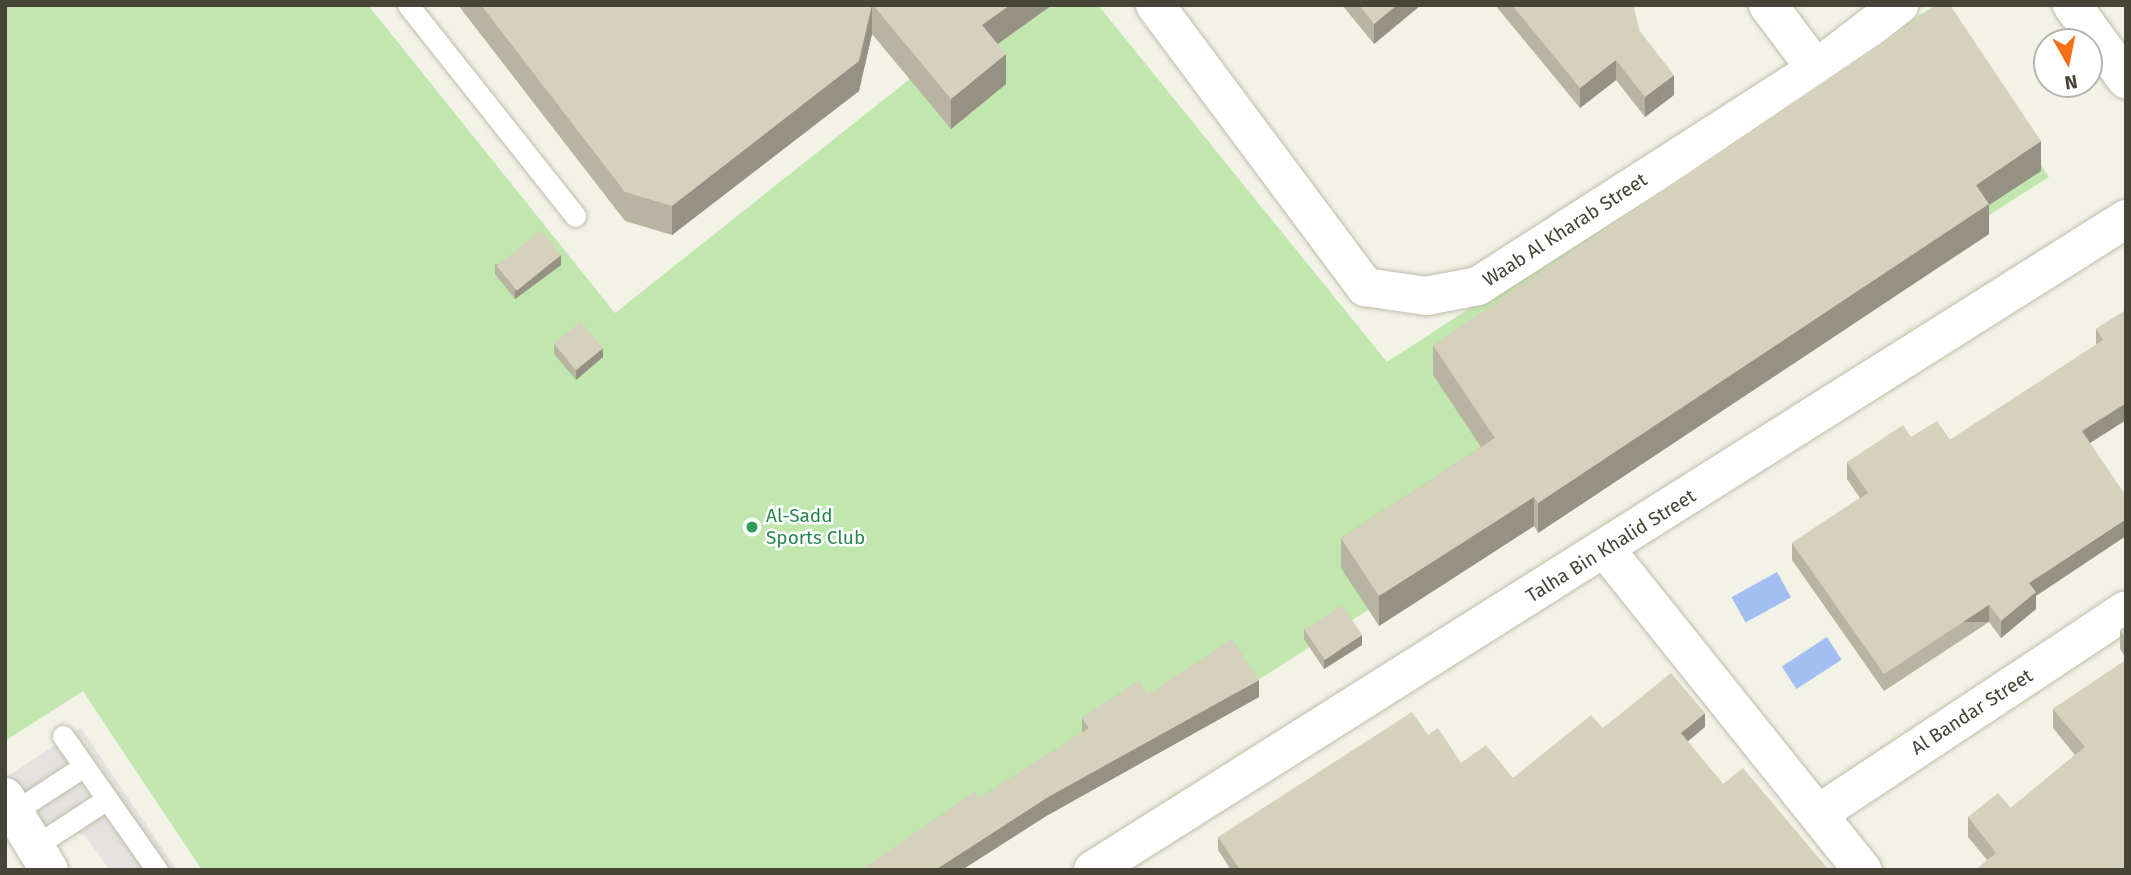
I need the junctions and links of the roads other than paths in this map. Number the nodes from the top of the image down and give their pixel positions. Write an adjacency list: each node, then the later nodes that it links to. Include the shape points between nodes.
1 (408, 5): 8 (lane)
2 (1155, 5): 6 (street, Waab Al Kharab Street, via 1365,287 1426,296 1478,286)
3 (1768, 5): 6 (street)
4 (1899, 5): 6 (street, Waab Al Kharab Street)
5 (2072, 5): 7 (street)
6 (1816, 69)
7 (2126, 79)
8 (575, 216)
9 (2126, 219): 10 (street, Talha Bin Khalid Street)
10 (1606, 550): 16 (street); 19 (street, Talha Bin Khalid Street)
11 (2126, 610): 16 (street, Al Bandar Street)
12 (63, 736): 13 (lane)
13 (84, 766): 14 (lane); 15 (lane)
14 (107, 799): 17 (lane); 18 (lane)
15 (10, 804): 17 (street)
16 (1818, 814): 20 (street)
17 (42, 858)
18 (157, 870)
19 (1093, 870)
20 (1862, 870)

